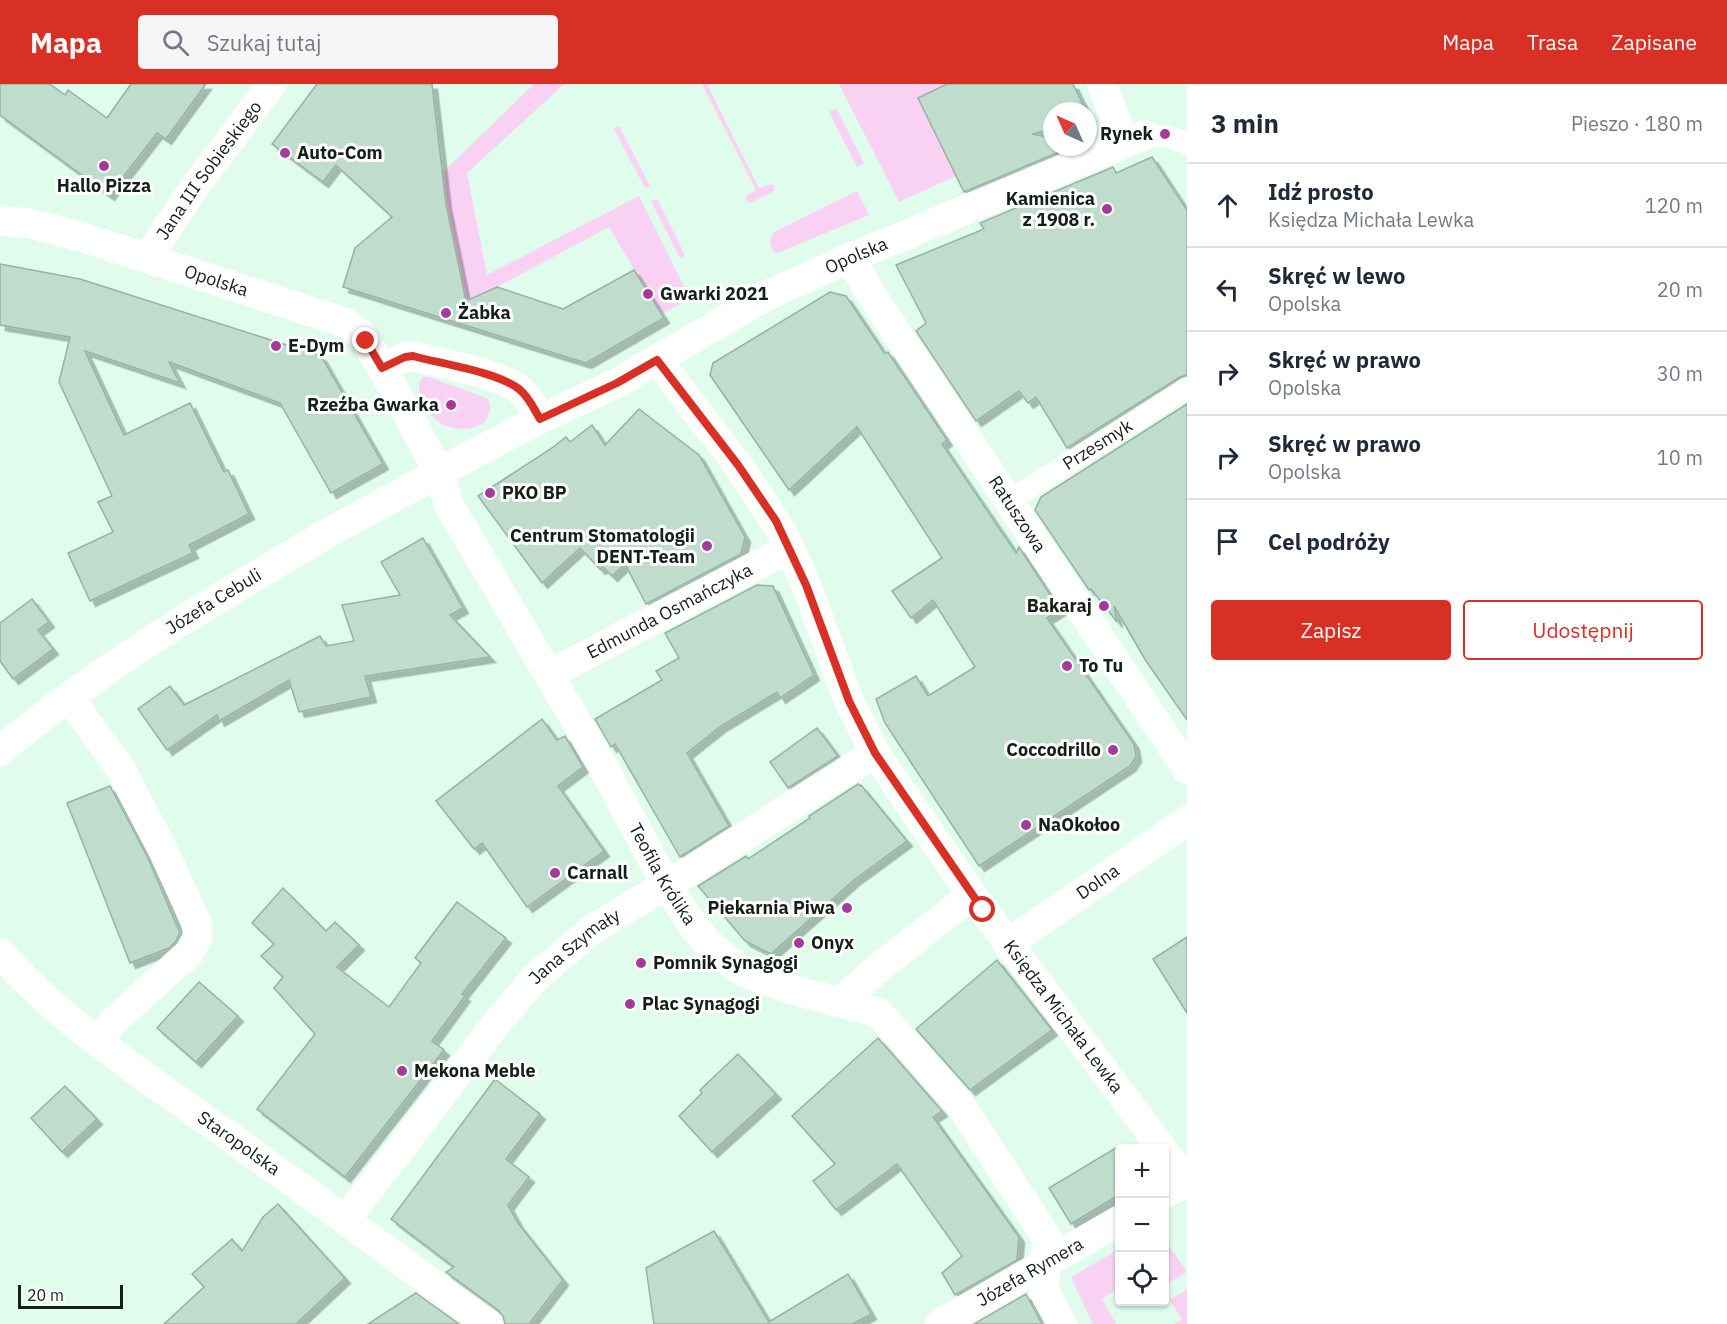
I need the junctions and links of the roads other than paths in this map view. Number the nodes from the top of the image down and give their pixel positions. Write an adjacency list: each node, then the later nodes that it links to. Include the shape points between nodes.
1 (272, 84): 8 (street, Jana III Sobieskiego)
2 (1102, 84): 3 (street)
3 (1135, 138): 4 (street, via 1165,136); 9 (street, Opolska)
4 (1187, 144)
5 (0, 204): 7 (street, Opolska)
6 (0, 221): 7 (street, Opolska)
7 (29, 223): 8 (street, Opolska)
8 (148, 257): 11 (street, Opolska, via 346,323 361,334)
9 (850, 258): 10 (street, Opolska, via 766,296); 15 (street, Ratuszowa)
10 (657, 360): 13 (street, Opolska); 16 (street, Księdza Michała Lewka, via 738,465)
11 (382, 368): 13 (street, via 413,356 492,377 520,390); 14 (street, Opolska)
12 (1187, 388): 15 (street, Przesmyk)
13 (540, 419): 14 (street, Opolska)
14 (439, 472): 17 (street, Teofila Królika, via 450,507); 18 (street, Józefa Cebuli, via 313,542 169,630)
15 (1009, 501): 21 (street, Ratuszowa)
16 (790, 548): 17 (street, Edmunda Osmańczyka); 20 (street, Księdza Michała Lewka, via 849,701)
17 (550, 674): 23 (street, Teofila Królika)
18 (69, 698): 19 (street, Józefa Cebuli); 28 (street, via 119,766 163,850 198,937 189,952 115,1020)
19 (0, 751)
20 (875, 753): 23 (street, Jana Szymały); 24 (street, Księdza Michała Lewka)
21 (1187, 769)
22 (1187, 821): 25 (street, Dolna)
23 (666, 885): 27 (street, Teofila Królika, via 708,943 746,973); 33 (street, Jana Szymały, via 594,928 536,977)
24 (972, 896): 25 (street, Księdza Michała Lewka); 27 (street)
25 (1007, 944): 29 (street, Księdza Michała Lewka)
26 (0, 953): 28 (street, Staropolska, via 52,1005)
27 (839, 1003): 35 (street, Teofila Królika, via 879,1013 961,1106 1047,1238)
28 (97, 1042): 33 (street, Staropolska)
29 (1158, 1144)
30 (1169, 1158): 31 (street, Księdza Michała Lewka)
31 (1187, 1182): 32 (street)
32 (1169, 1191)
33 (346, 1219): 36 (street, Staropolska)
34 (1115, 1222): 35 (street, Józefa Rymera)
35 (1047, 1262): 37 (street, Józefa Rymera); 38 (street, Teofila Królika, via 1044,1291)
36 (488, 1324)
37 (940, 1324)
38 (1062, 1324)

